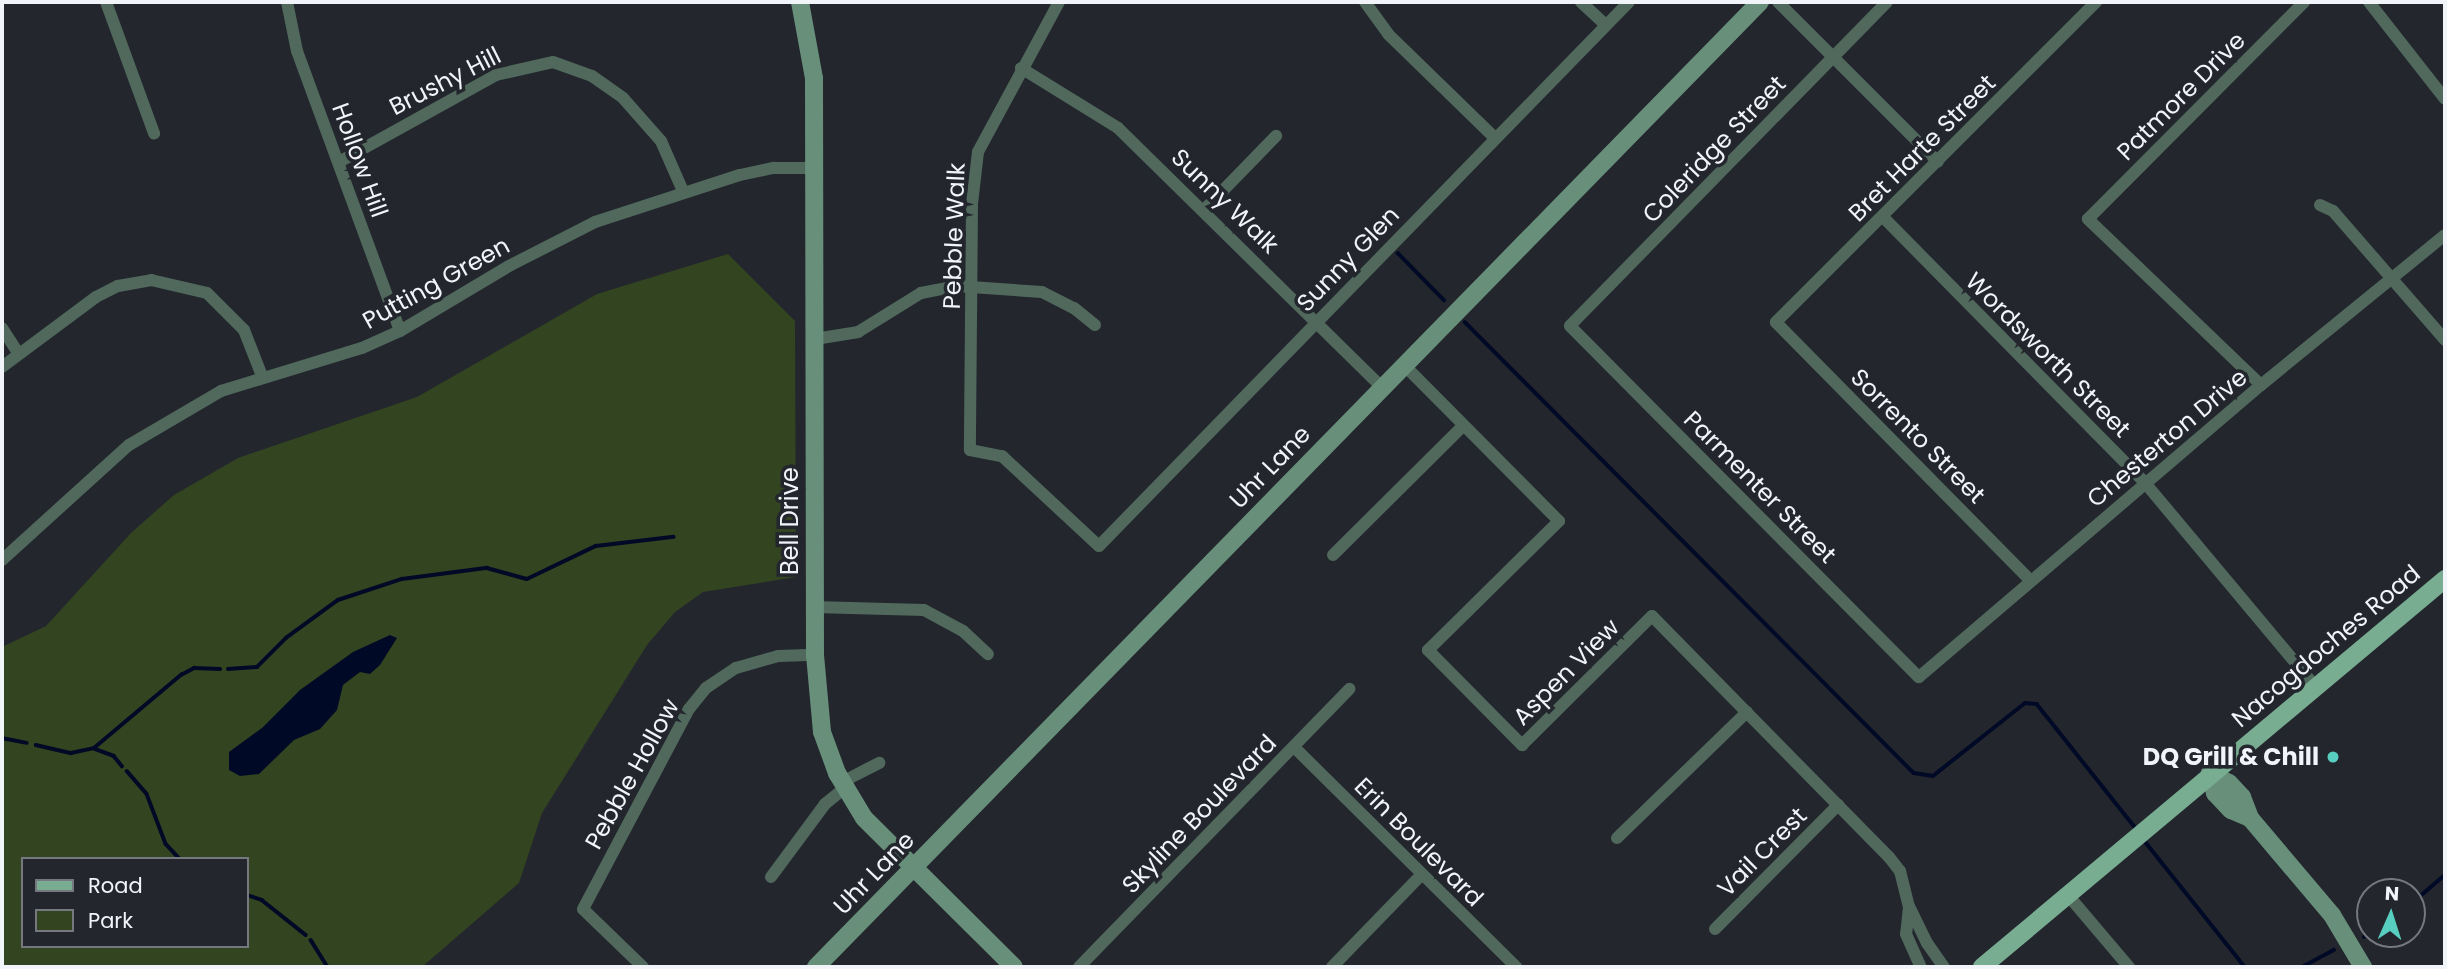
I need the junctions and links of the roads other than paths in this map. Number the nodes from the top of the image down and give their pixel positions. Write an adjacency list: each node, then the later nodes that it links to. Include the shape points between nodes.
1 (106, 2): 18 (street)
2 (289, 2): 21 (street, Hollow Hill, via 296,51)
3 (800, 2): 23 (street, Bell Drive, via 814,78)
4 (1059, 2): 16 (street, Pebble Walk)
5 (1365, 2): 20 (street, via 1388,34)
6 (1581, 2): 14 (street)
7 (1629, 2): 14 (street, Sunny Glen)
8 (1760, 2): 40 (street, Uhr Lane)
9 (1778, 2): 15 (street)
10 (1887, 2): 15 (street, Coleridge Street)
11 (2096, 2): 22 (street, Bret Harte Street)
12 (2304, 2): 43 (street, Patmore Drive, via 2088,219)
13 (2369, 2): 17 (street)
14 (1606, 25): 20 (street, Sunny Glen)
15 (1833, 57): 22 (street); 34 (street, Coleridge Street)
16 (1021, 68): 26 (street, Sunny Walk, via 1103,115); 30 (street, Pebble Walk, via 978,152 972,196)
17 (2445, 99)
18 (154, 133)
19 (1276, 136): 26 (street)
20 (1495, 138): 31 (street, Sunny Glen)
21 (339, 162): 24 (street, Brushy Hill, via 496,75 553,62 592,76 623,98 661,141); 36 (street, Hollow Hill)
22 (1938, 162): 27 (street, Bret Harte Street)
23 (814, 168): 24 (street, Putting Green, via 760,170); 37 (street, Bell Drive)
24 (683, 191): 36 (street, Putting Green, via 595,222 547,245)
25 (2320, 205): 29 (street, via 2333,211)
26 (1203, 211): 31 (street, Sunny Walk)
27 (1883, 217): 32 (street, Bret Harte Street); 46 (street, Wordsworth Street)
28 (2445, 235): 29 (street, Chesterton Drive)
29 (2392, 278): 38 (street); 43 (street, Chesterton Drive)
30 (972, 286): 33 (street, via 1042,292 1074,307); 37 (street, via 936,287 897,304 858,332); 47 (street, Pebble Walk, via 970,450 1002,456)
31 (1317, 320): 44 (street, Sunny Walk); 47 (street, Sunny Glen)
32 (1776, 322): 51 (street, Sorrento Street)
33 (1094, 325)
34 (1570, 326): 55 (street, Parmenter Street)
35 (2, 328): 39 (street)
36 (400, 331): 42 (street, Putting Green, via 362,348)
37 (815, 339): 52 (street, Bell Drive)
38 (2445, 340)
39 (18, 353): 41 (street); 42 (street, via 96,297 129,283 163,281 207,293 229,312 244,330)
40 (1404, 365): 44 (street, Uhr Lane); 45 (street, Aspen View)
41 (2, 367)
42 (261, 376): 49 (street, Putting Green, via 172,416 129,445)
43 (2261, 385): 46 (street, Chesterton Drive)
44 (1382, 387): 65 (street, Uhr Lane)
45 (1463, 426): 48 (street); 58 (street, Aspen View, via 1559,521 1428,650 1522,745 1652,616)
46 (2146, 484): 51 (street, Chesterton Drive); 56 (street, Wordsworth Street)
47 (1099, 547)
48 (1333, 555)
49 (2, 560)
50 (2445, 579): 56 (main road, Nacogdoches Road)
51 (2030, 580): 55 (street, Chesterton Drive)
52 (814, 607): 53 (street, via 924,610 945,618); 54 (street, Bell Drive)
53 (988, 654)
54 (815, 655): 62 (street, Bell Drive, via 817,708 828,752); 71 (street, Pebble Hollow, via 756,661 706,688 689,709 583,909)
55 (1919, 677)
56 (2316, 687): 61 (main road, Nacogdoches Road)
57 (1349, 689): 59 (street, Skyline Boulevard)
58 (1747, 712): 63 (street, Aspen View); 64 (street)
59 (1294, 747): 66 (street, Erin Boulevard); 74 (street, Skyline Boulevard)
60 (879, 763): 62 (street)
61 (2210, 773): 68 (main road, Nacogdoches Road); 81 (street, via 2215,793 2231,810 2250,818 2306,880)
62 (843, 785): 65 (street, Bell Drive, via 864,818); 67 (street)
63 (1838, 805): 69 (street, Aspen View, via 1900,872); 70 (street, Vail Crest)
64 (1617, 838)
65 (913, 869): 72 (street, Uhr Lane); 73 (street, Bell Drive)
66 (1422, 874): 75 (street); 76 (street, Erin Boulevard)
67 (771, 877)
68 (2067, 894): 79 (main road, Nacogdoches Road); 80 (street)
69 (1909, 906): 77 (street, Aspen View, via 1906,934); 78 (street, Aspen View)
70 (1715, 929)
71 (643, 967)
72 (816, 967)
73 (1014, 967)
74 (1079, 967)
75 (1332, 967)
76 (1516, 967)
77 (1922, 967)
78 (1944, 967)
79 (1982, 967)
80 (2129, 967)
81 (2363, 967)

